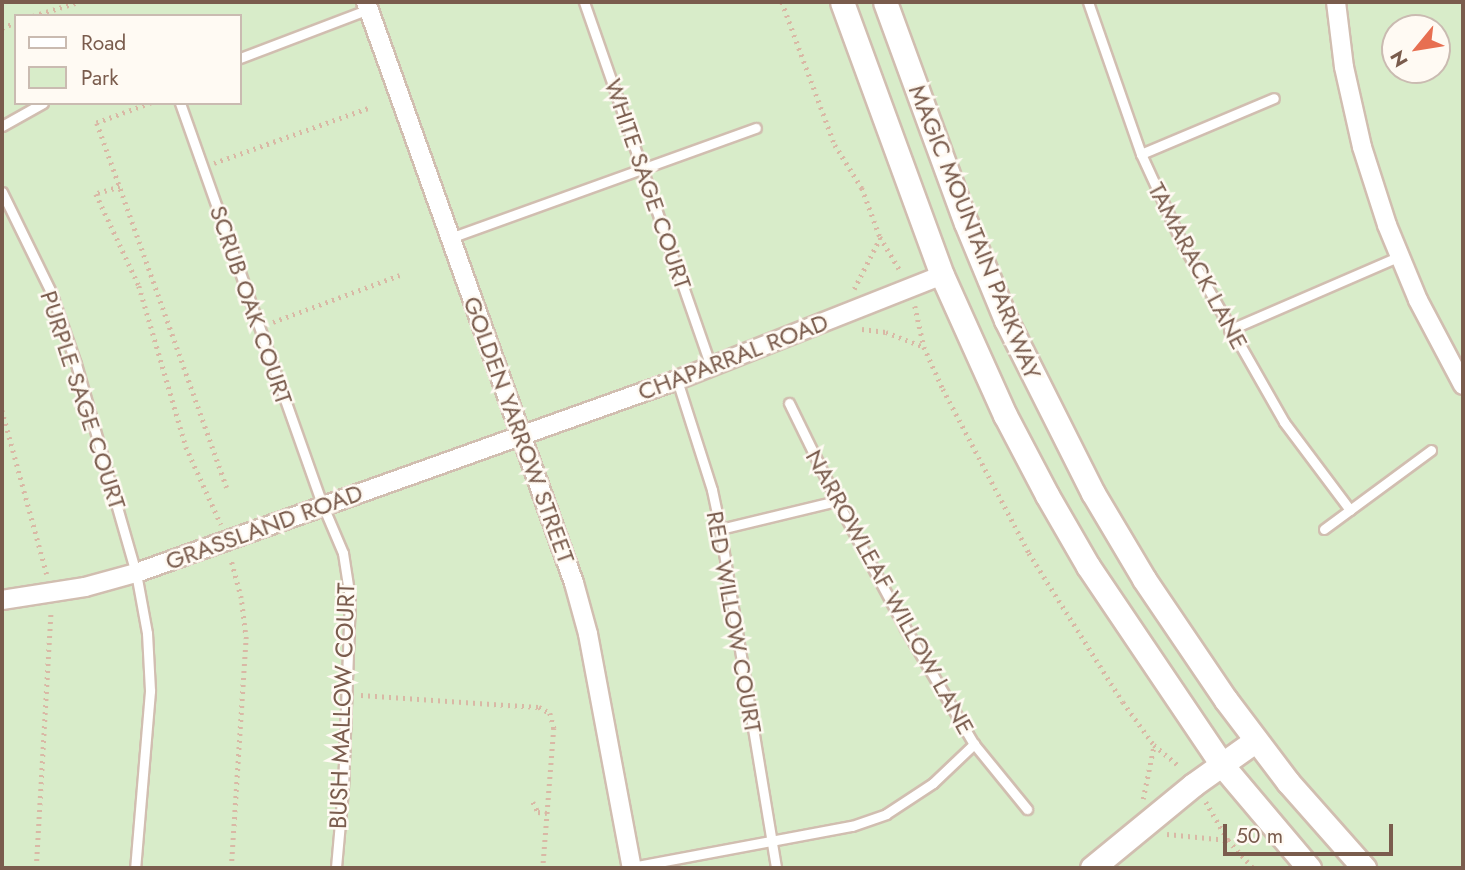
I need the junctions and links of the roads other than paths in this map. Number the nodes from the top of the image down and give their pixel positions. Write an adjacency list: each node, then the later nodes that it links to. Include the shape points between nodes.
1 (584, 2): 14 (lane, WHITE SAGE COURT)
2 (842, 2): 18 (street, MAGIC MOUNTAIN PARKWAY)
3 (885, 2): 33 (street, MAGIC MOUNTAIN PARKWAY, via 966,223 1045,402 1144,579)
4 (1088, 2): 13 (lane, TAMARACK LANE)
5 (1336, 2): 17 (street, via 1344,67 1362,147)
6 (368, 5): 7 (lane); 16 (street, GOLDEN YARROW STREET)
7 (242, 57)
8 (1274, 98): 13 (lane)
9 (39, 105): 11 (lane)
10 (181, 105): 27 (lane, SCRUB OAK COURT)
11 (2, 126)
12 (755, 128): 14 (lane)
13 (1141, 154): 19 (lane, TAMARACK LANE)
14 (644, 168): 16 (lane); 20 (lane, WHITE SAGE COURT)
15 (2, 192): 31 (lane, PURPLE SAGE COURT, via 55,304)
16 (450, 238): 24 (street, GOLDEN YARROW STREET)
17 (1400, 256): 19 (lane); 22 (street)
18 (942, 275): 20 (street, CHAPARRAL ROAD); 35 (street, MAGIC MOUNTAIN PARKWAY, via 1046,495 1088,566)
19 (1229, 330): 28 (lane, TAMARACK LANE, via 1284,422)
20 (711, 366): 21 (street, CHAPARRAL ROAD)
21 (677, 380): 24 (street, CHAPARRAL ROAD); 29 (lane, RED WILLOW COURT)
22 (1463, 385)
23 (789, 403): 26 (lane, NARROWLEAF WILLOW LANE)
24 (522, 434): 27 (street, GRASSLAND ROAD); 38 (street, GOLDEN YARROW STREET, via 588,634)
25 (1431, 450): 28 (lane)
26 (836, 501): 29 (lane); 34 (lane, NARROWLEAF WILLOW LANE)
27 (323, 506): 31 (street, GRASSLAND ROAD); 40 (lane, BUSH MALLOW COURT, via 343,553 350,598)
28 (1350, 510): 30 (lane)
29 (720, 529): 37 (lane, RED WILLOW COURT)
30 (1324, 529)
31 (136, 573): 32 (street, GRASSLAND ROAD, via 50,594); 39 (lane, PURPLE SAGE COURT, via 147,633 149,691)
32 (2, 600)
33 (1256, 740): 35 (street); 44 (street, MAGIC MOUNTAIN PARKWAY)
34 (974, 744): 36 (lane, NARROWLEAF WILLOW LANE); 37 (lane, via 933,783 886,814 852,826)
35 (1222, 765): 42 (street); 43 (street, MAGIC MOUNTAIN PARKWAY)
36 (1027, 809)
37 (771, 840): 38 (lane); 41 (lane, RED WILLOW COURT)
38 (632, 867)
39 (135, 868)
40 (336, 868)
41 (776, 868)
42 (1092, 868)
43 (1309, 868)
44 (1364, 868)

